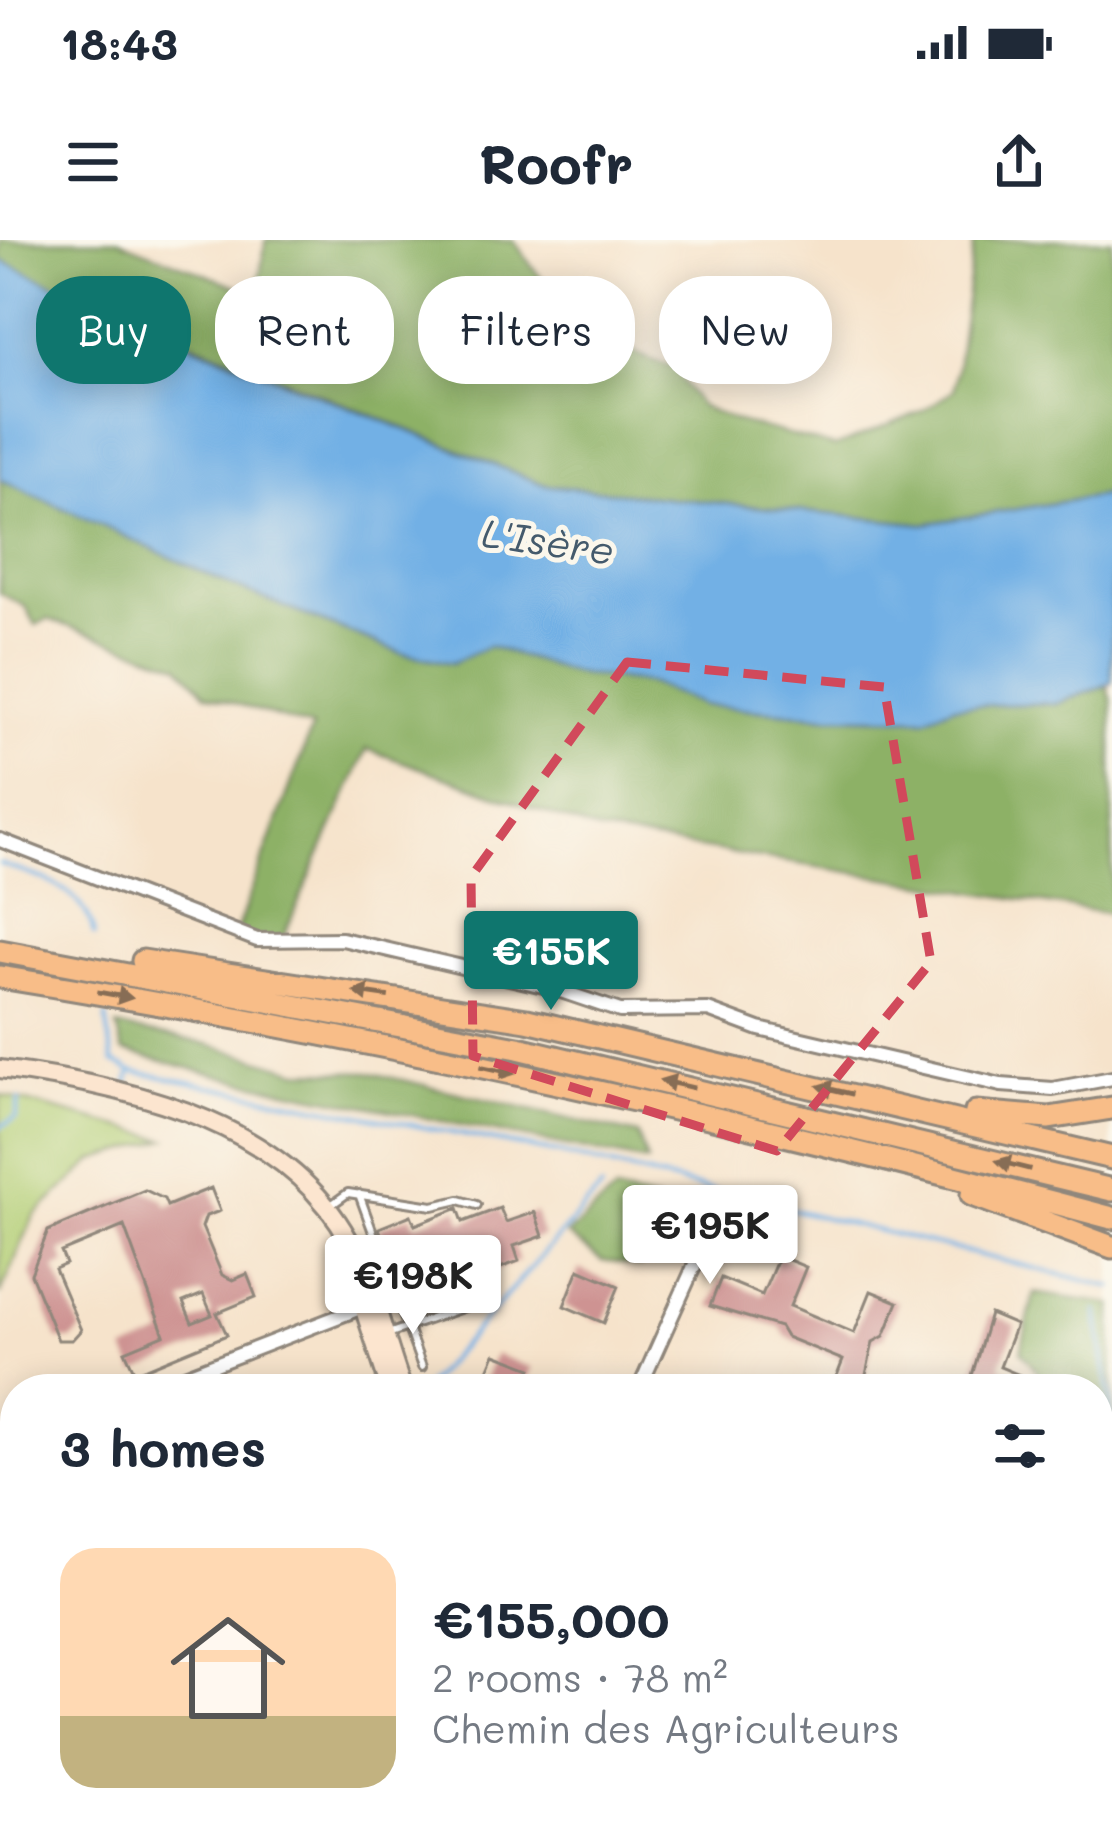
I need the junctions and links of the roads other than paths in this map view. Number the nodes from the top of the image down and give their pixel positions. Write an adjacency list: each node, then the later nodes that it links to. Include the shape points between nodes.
1 (0, 840): 5 (street, via 257,940 342,938 620,1011 708,1010 1001,1085 1053,1089)
2 (0, 947): 6 (highway, one-way to 2, via 527,1020); 10 (highway, one-way to 2, via 518,1048)
3 (0, 976): 9 (highway, one-way to 9, via 378,1044)
4 (0, 1069): 13 (main road, via 107,1089 241,1135 293,1170)
5 (1112, 1078)
6 (903, 1106): 7 (highway, via 1049,1118); 8 (highway)
7 (1112, 1108)
8 (1112, 1158)
9 (875, 1159): 14 (highway); 16 (highway)
10 (1112, 1190)
11 (359, 1194): 12 (lane); 13 (lane); 19 (lane)
12 (477, 1205)
13 (327, 1209): 18 (main road)
14 (1112, 1218)
15 (709, 1232): 25 (street)
16 (1112, 1246)
17 (476, 1303): 19 (lane)
18 (369, 1304): 20 (main road); 22 (street); 23 (main road)
19 (407, 1326): 20 (lane); 21 (lane)
20 (385, 1335): 24 (main road)
21 (422, 1367)
22 (189, 1374)
23 (386, 1374)
24 (398, 1374)
25 (646, 1374)

